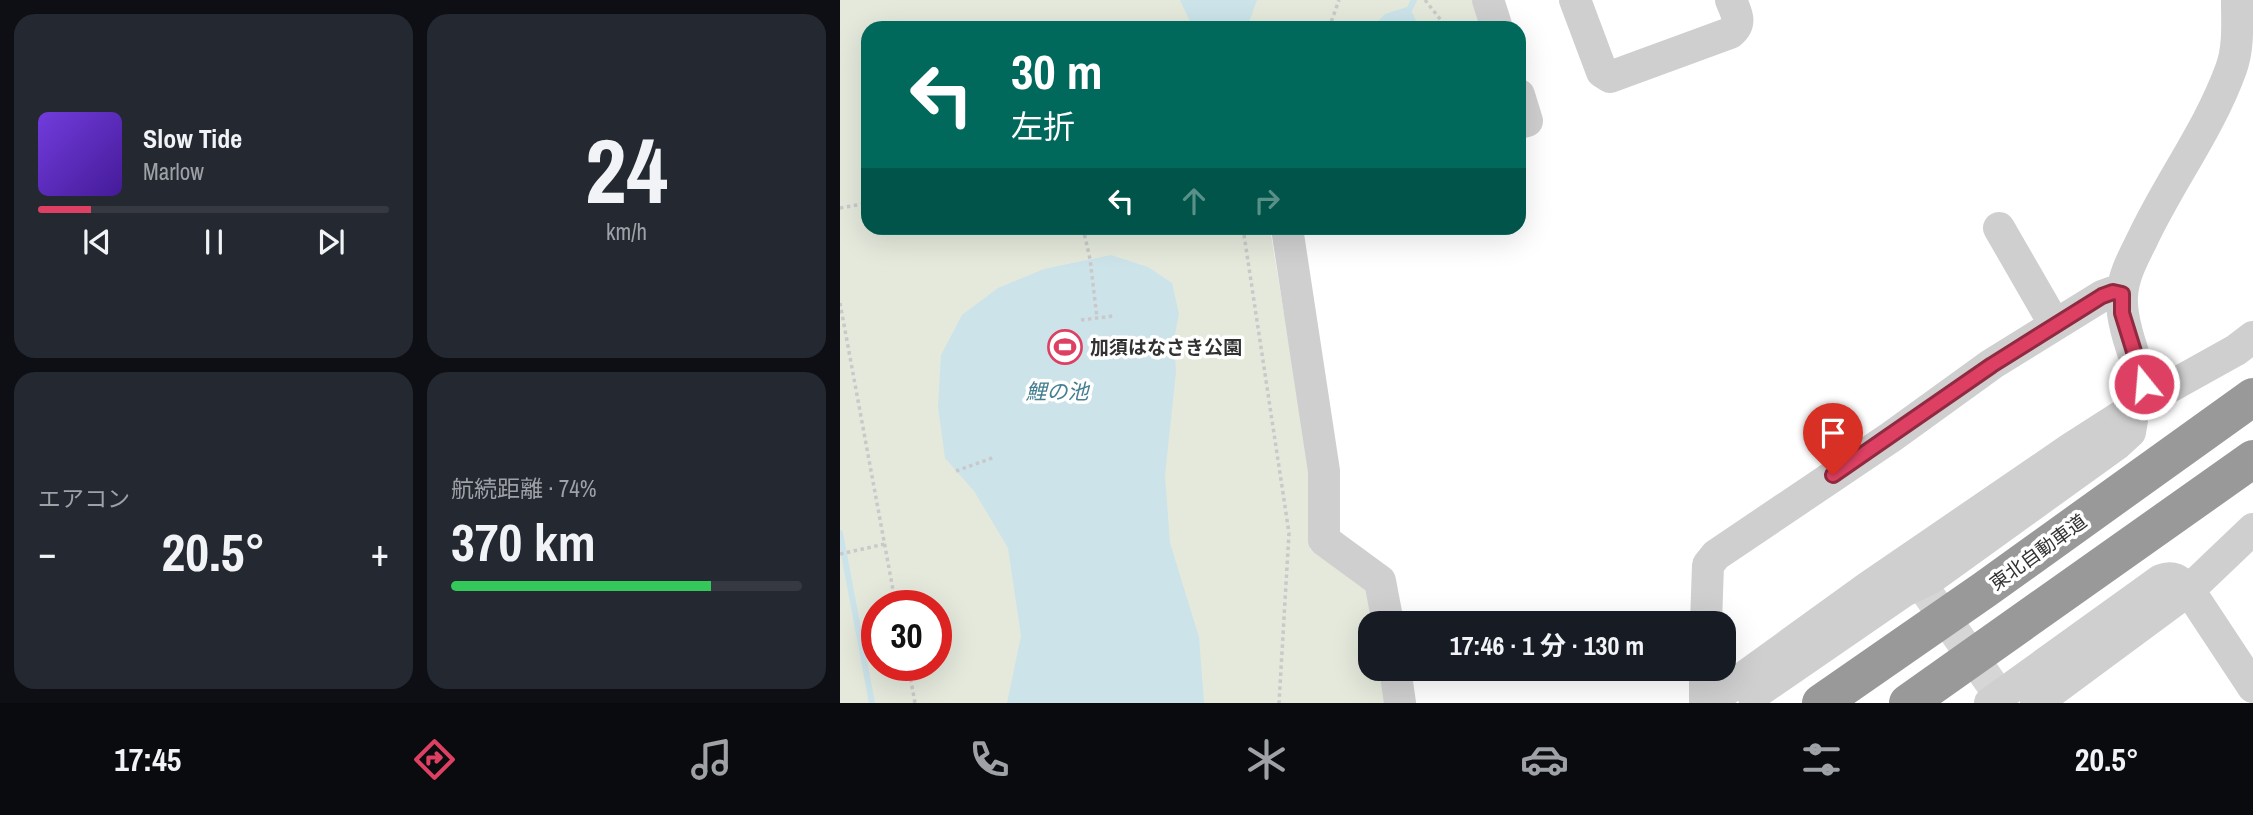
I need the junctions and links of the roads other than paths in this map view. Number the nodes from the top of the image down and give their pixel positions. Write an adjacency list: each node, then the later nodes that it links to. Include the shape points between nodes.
1 (1488, 0): 5 (street)
2 (1575, 0): 3 (street, via 1602,72 1610,76 1730,33 1738,20)
3 (1731, 0)
4 (2238, 0): 8 (street, via 2231,70 2204,129 2154,214 2126,273)
5 (1495, 21)
6 (1999, 228): 9 (street)
7 (1288, 235): 16 (street, via 1324,471 1324,540 1380,581)
8 (2122, 294): 9 (street, via 2102,296); 12 (street)
9 (2054, 325): 17 (street, via 1716,555 1708,565)
10 (2253, 337): 12 (street)
11 (2253, 397): 24 (highway, 東北自動車道)
12 (2138, 406): 22 (street, via 1867,587); 23 (street, via 2130,432 2117,444 1931,578 1904,591)
13 (2253, 460): 25 (highway)
14 (2253, 529): 15 (street)
15 (2189, 590): 20 (street); 26 (street, via 2175,578 2161,580); 27 (street)
16 (1386, 611)
17 (1706, 611)
18 (1397, 681): 21 (street)
19 (1706, 681): 22 (street)
20 (2253, 687)
21 (1400, 703)
22 (1707, 703)
23 (1742, 703)
24 (1821, 703)
25 (1908, 703)
26 (1990, 703)
27 (2036, 703)

